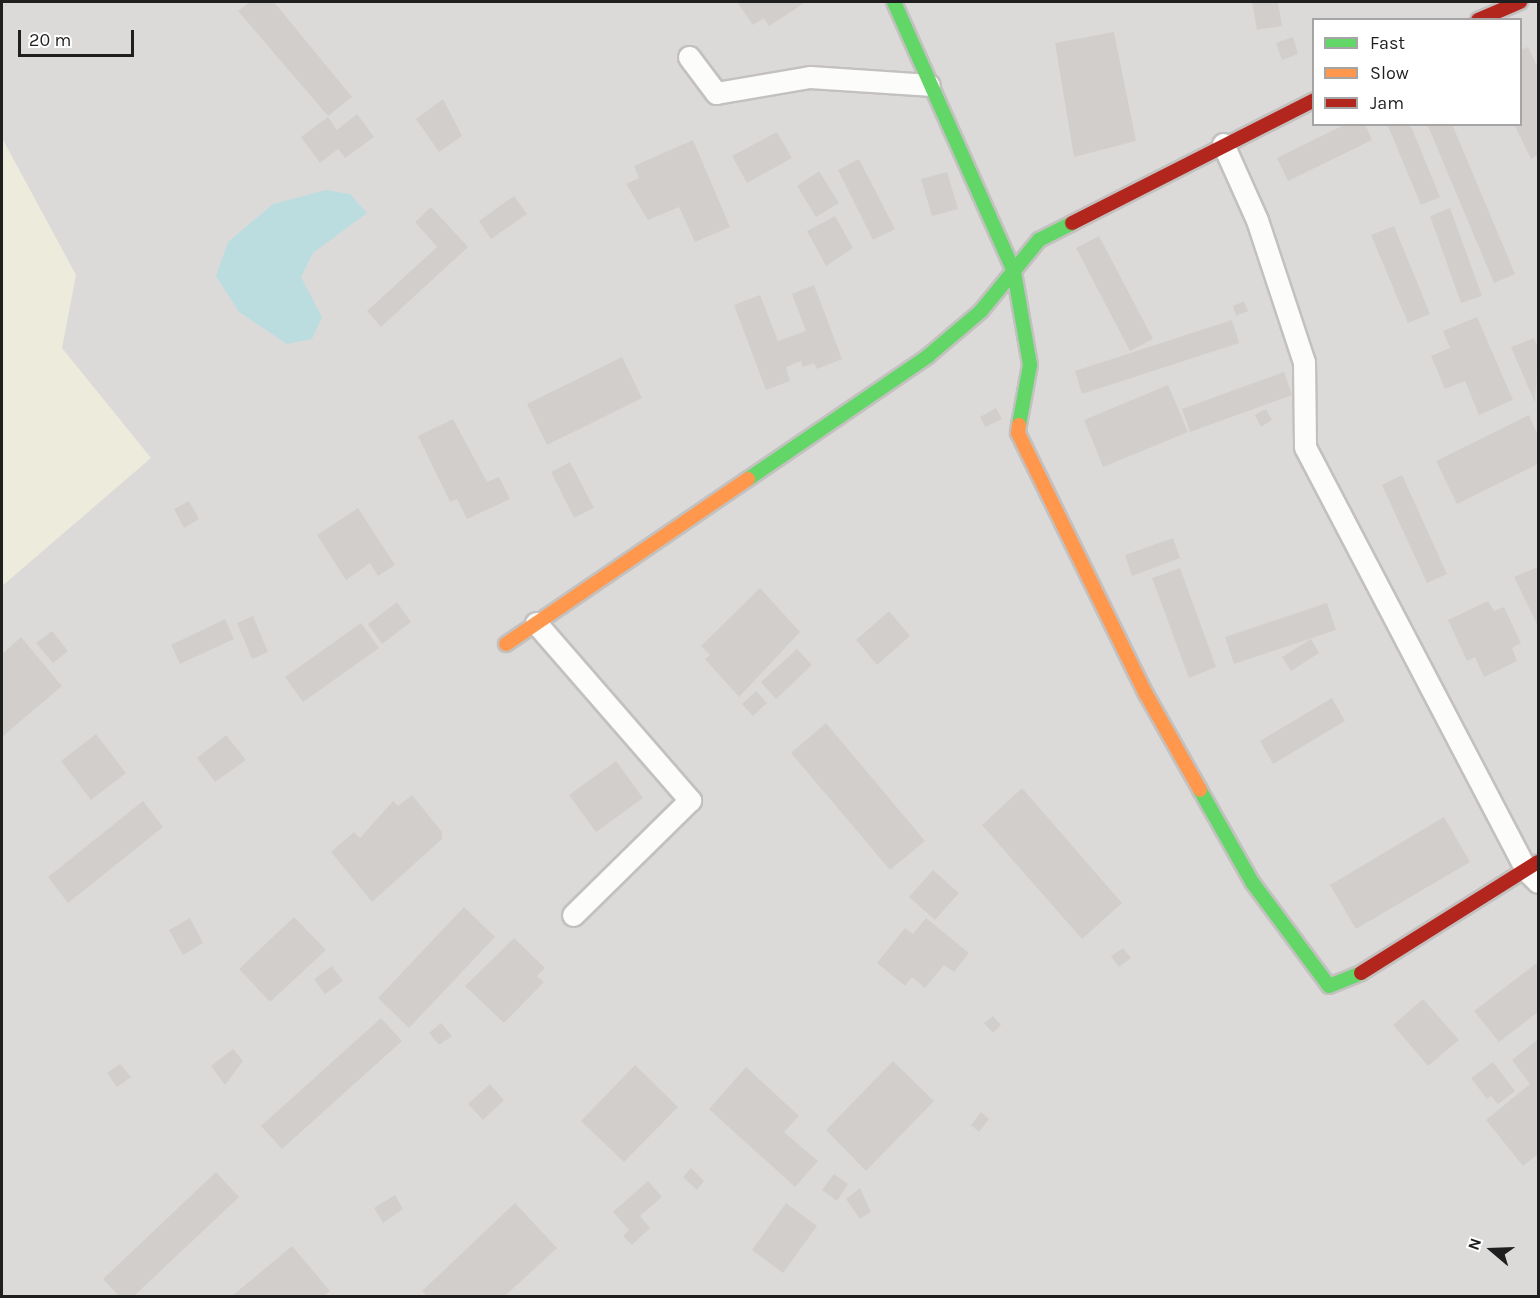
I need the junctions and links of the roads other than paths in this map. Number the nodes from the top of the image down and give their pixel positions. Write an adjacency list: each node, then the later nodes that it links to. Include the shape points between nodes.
1 (894, 2): 5 (street)
2 (1520, 2): 3 (street)
3 (1483, 18)
4 (689, 57): 5 (lane, via 716,93 810,77)
5 (929, 86): 8 (street)
6 (1312, 101): 7 (street)
7 (1222, 144): 8 (street, via 1039,240); 11 (lane, via 1257,220 1304,362 1305,447)
8 (1014, 272): 9 (street, via 981,311 928,356); 11 (street, via 1029,365 1018,433 1146,694 1252,882 1329,986 1347,981)
9 (536, 623): 10 (street); 12 (lane, via 690,800)
10 (506, 644)
11 (1534, 872)
12 (573, 915)

